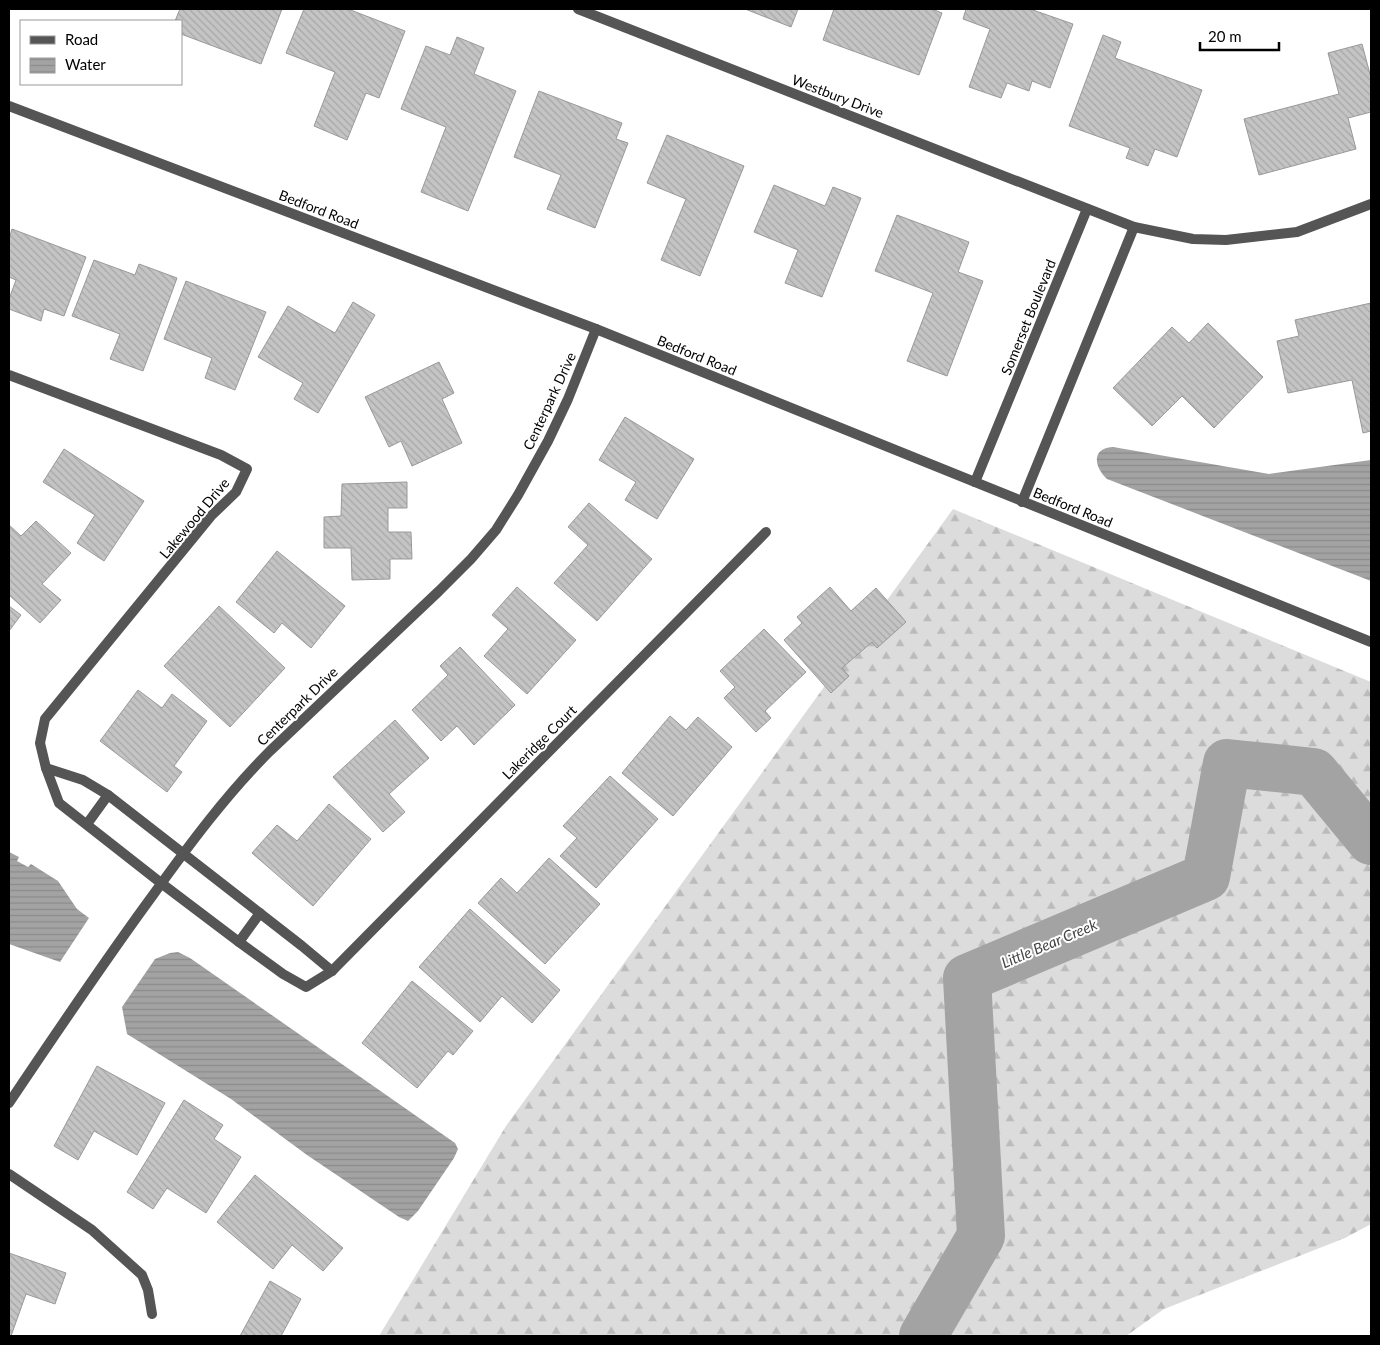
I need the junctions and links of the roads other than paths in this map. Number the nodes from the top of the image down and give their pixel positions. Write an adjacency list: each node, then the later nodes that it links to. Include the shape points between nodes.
1 (578, 9): 4 (street, Westbury Drive)
2 (9, 106): 6 (street, Bedford Road)
3 (1371, 204): 5 (street, via 1297,232 1226,240 1193,238)
4 (1087, 209): 5 (street); 8 (street, Somerset Boulevard)
5 (1134, 227): 9 (street)
6 (596, 329): 8 (street, Bedford Road); 15 (street, Centerpark Drive, via 548,441 496,530 439,591 243,777)
7 (9, 375): 12 (street, Lakewood Drive, via 221,455 248,469 236,492 211,516 45,719 40,743)
8 (975, 482): 9 (street, Bedford Road)
9 (1022, 502): 11 (street, Bedford Road)
10 (766, 532): 19 (street, Lakeridge Court)
11 (1371, 642)
12 (46, 768): 13 (street, via 83,780); 14 (street, Lakewood Drive, via 59,803)
13 (108, 795): 14 (street); 15 (street)
14 (87, 824): 16 (street, Lakewood Drive)
15 (183, 853): 16 (street, Centerpark Drive); 17 (street)
16 (161, 883): 18 (street, Lakeridge Court); 20 (street, Centerpark Drive)
17 (260, 913): 18 (street); 19 (street)
18 (239, 942): 19 (street, Lakeridge Court, via 282,974 306,987)
19 (332, 971)
20 (9, 1103)
21 (9, 1174): 22 (street, via 92,1230 142,1275)
22 (152, 1314)

